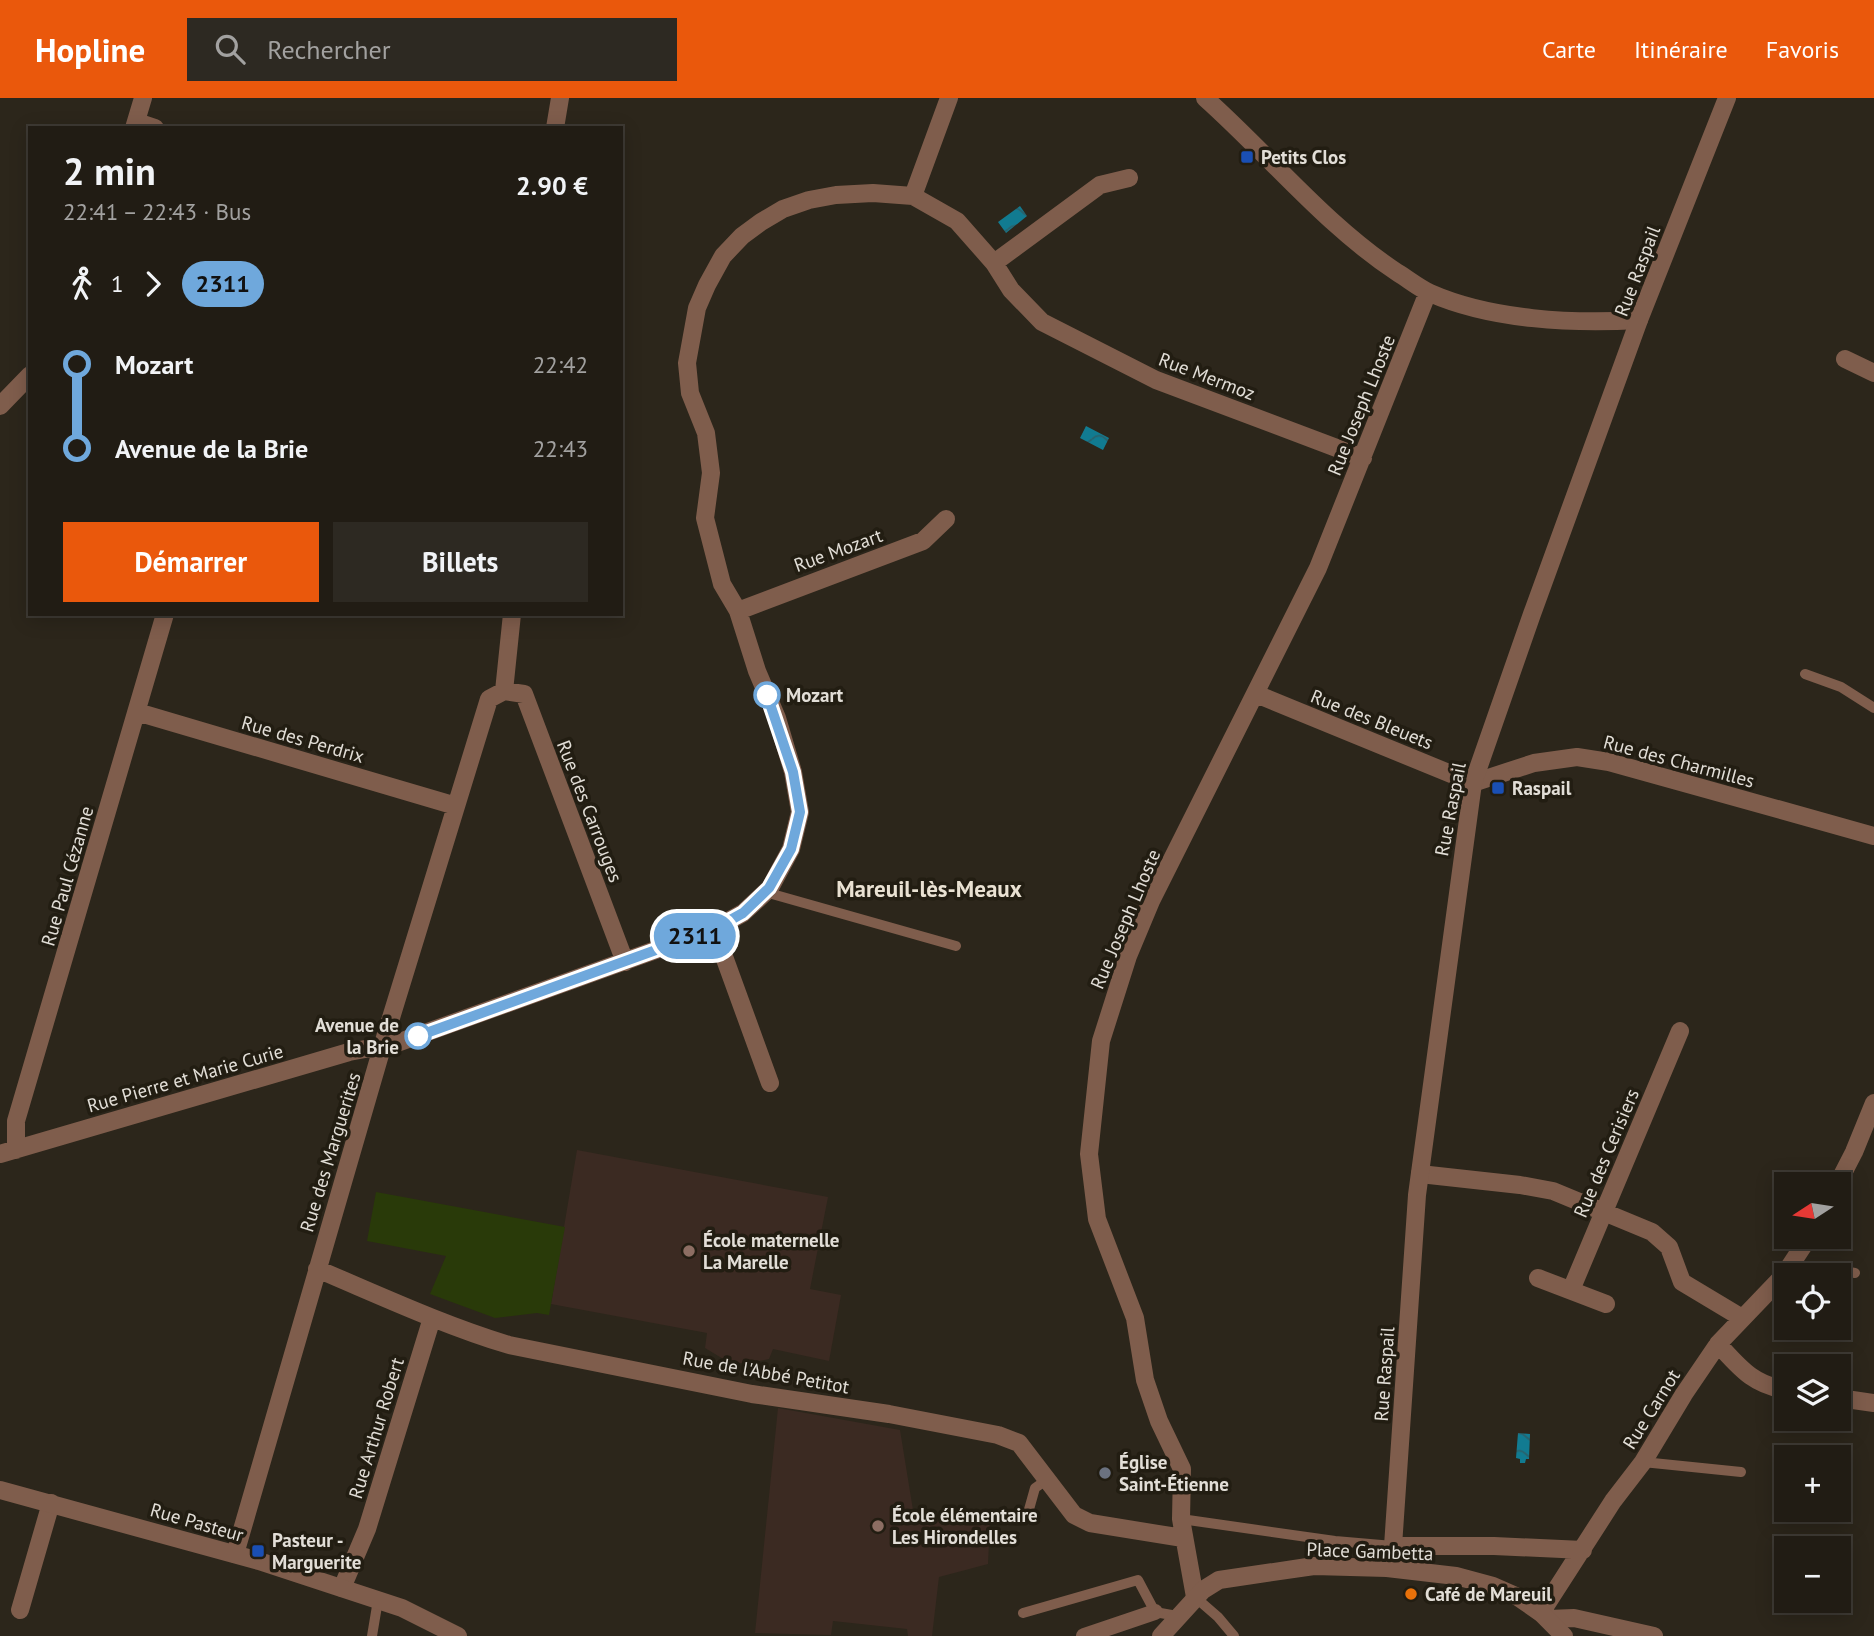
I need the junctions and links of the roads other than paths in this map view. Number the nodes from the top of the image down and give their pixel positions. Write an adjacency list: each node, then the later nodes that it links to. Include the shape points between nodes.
1 (143, 98): 6 (street)
2 (560, 98): 7 (street)
3 (949, 98): 9 (street)
4 (1205, 98): 11 (street, via 1247,135 1305,198 1373,256)
5 (1727, 98): 12 (street, Rue Raspail)
6 (135, 125)
7 (555, 126)
8 (1129, 178): 10 (street, via 1100,185)
9 (913, 196): 10 (street, via 957,221); 19 (street, via 836,195 783,209 742,236 723,256 702,296 687,363 690,393 706,433 711,473 705,518 722,584)
10 (995, 263): 17 (street, Rue Mermoz, via 1011,290 1042,323 1156,380)
11 (1428, 292): 12 (street, via 1466,306 1541,319); 17 (street, Rue Joseph Lhoste)
12 (1639, 320): 27 (street, Rue Raspail)
13 (1845, 359): 14 (street)
14 (1874, 373)
15 (28, 377): 16 (street)
16 (0, 406)
17 (1363, 458): 24 (street, Rue Joseph Lhoste, via 1318,568)
18 (946, 519): 19 (street, Rue Mozart, via 923,541)
19 (738, 611): 30 (street, via 777,718 800,812 791,849)
20 (164, 616): 26 (street, Rue Paul Cézanne)
21 (512, 616): 23 (street)
22 (1805, 674): 25 (lane, via 1841,687)
23 (504, 691): 28 (street, Rue des Marguerites, via 489,699); 33 (street, Rue des Carrouges, via 524,694)
24 (1255, 694): 27 (street, Rue des Bleuets); 61 (street, Rue Joseph Lhoste, via 1128,956 1101,1041 1089,1154 1097,1219 1135,1318 1145,1380 1182,1469)
25 (1874, 708)
26 (137, 712): 28 (street, Rue des Perdrix); 38 (street, Rue Paul Cézanne)
27 (1473, 783): 29 (street, Rue des Charmilles, via 1534,763 1577,757); 40 (street, Rue Raspail)
28 (456, 806): 35 (street, Rue des Marguerites)
29 (1874, 836)
30 (765, 892): 31 (street, via 743,913); 32 (lane)
31 (714, 929): 33 (street); 36 (street)
32 (956, 946)
33 (625, 962): 35 (street)
34 (1679, 1031): 41 (street, Rue des Cerisiers)
35 (383, 1047): 38 (street, Rue Pierre et Marie Curie, via 349,1052); 42 (street, Rue des Marguerites)
36 (770, 1083)
37 (1873, 1112): 39 (street)
38 (8, 1152)
39 (1843, 1172)
40 (1420, 1174): 41 (street, via 1553,1191); 63 (street, Rue Raspail)
41 (1604, 1214): 47 (street, Rue des Cerisiers); 50 (street, via 1652,1232 1669,1247 1682,1282)
42 (317, 1269): 49 (street, Rue de l'Abbé Petitot); 65 (street, Rue des Marguerites)
43 (1851, 1272): 44 (lane)
44 (1855, 1273)
45 (1538, 1278): 47 (street)
46 (1774, 1287): 50 (street, Rue Carnot)
47 (1571, 1290): 48 (street)
48 (1606, 1304)
49 (432, 1318): 57 (street, Rue de l'Abbé Petitot, via 472,1334 550,1354 998,1435 1019,1443); 67 (street, Rue Arthur Robert, via 368,1529)
50 (1742, 1318): 51 (street, Rue Carnot)
51 (1718, 1344): 52 (street, via 1748,1376); 55 (street, Rue Carnot)
52 (1774, 1388)
53 (1851, 1400): 54 (street)
54 (1874, 1403)
55 (1643, 1462): 56 (lane); 64 (street, Rue Carnot)
56 (1741, 1472)
57 (1048, 1479): 60 (lane, via 1035,1488); 62 (street, Rue de l'Abbé Petitot, via 1074,1515 1090,1523)
58 (0, 1490): 59 (street, Rue Pasteur)
59 (51, 1503): 65 (street, Rue Pasteur); 70 (street)
60 (1028, 1513)
61 (1181, 1518): 62 (street, Rue Joseph Lhoste); 63 (lane)
62 (1183, 1538): 68 (street, Rue Joseph Lhoste)
63 (1393, 1546): 64 (street, Place Gambetta); 66 (street, Rue Raspail)
64 (1583, 1550): 74 (street, Rue Carnot)
65 (235, 1554): 67 (street, Rue Pasteur)
66 (1387, 1568): 68 (street, Place Gambetta, via 1314,1566 1240,1576 1219,1580); 74 (street, Place Gambetta, via 1456,1576 1493,1586)
67 (342, 1588): 69 (street, Rue Pasteur)
68 (1195, 1597): 73 (street, Place Gambetta); 79 (lane)
69 (378, 1600): 75 (lane); 76 (street, Rue Pasteur)
70 (20, 1610)
71 (1155, 1612): 72 (lane, via 1138,1580); 73 (lane); 77 (street)
72 (1023, 1613)
73 (1177, 1616): 78 (street, Place Gambetta)
74 (1545, 1616): 80 (street, Place Gambetta); 81 (street)
75 (372, 1636)
76 (458, 1636)
77 (1084, 1636)
78 (1161, 1636)
79 (1234, 1636)
80 (1564, 1636)
81 (1654, 1636)

